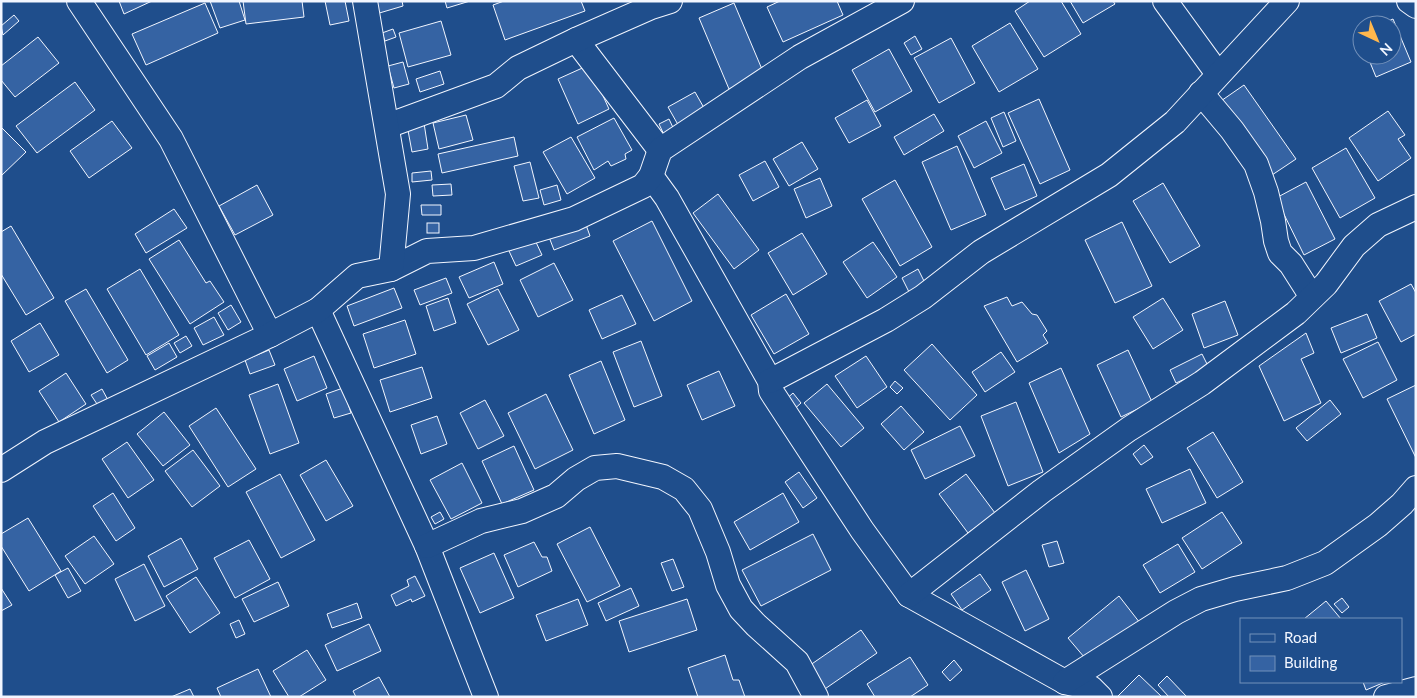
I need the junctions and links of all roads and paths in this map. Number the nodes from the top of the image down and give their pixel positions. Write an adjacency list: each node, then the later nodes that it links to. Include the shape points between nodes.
1 (79, 1): 19 (street, via 171,139)
2 (365, 1): 12 (street)
3 (670, 1): 9 (street)
4 (902, 1): 13 (street, via 800,57)
5 (1165, 1): 10 (street)
6 (1287, 1): 10 (street)
7 (1409, 1): 8 (street)
8 (1416, 6)
9 (576, 40): 12 (street, via 518,68 496,86); 13 (street)
10 (1218, 74): 11 (street)
11 (1202, 93): 17 (street, via 1256,164 1274,221 1280,253); 20 (street, via 1175,122 1109,175 981,252 923,297 886,320)
12 (387, 126): 16 (street, via 398,194)
13 (660, 150): 14 (street)
14 (650, 176): 16 (street, via 644,186 574,218 474,248 426,251); 20 (street, via 666,198)
15 (1416, 207): 17 (street, via 1378,224 1354,246 1326,284)
16 (392, 269): 18 (street, via 357,276)
17 (1312, 297): 24 (street, via 1296,313 1202,383 1042,491)
18 (318, 310): 19 (street); 23 (street)
19 (270, 335): 21 (street, via 45,442)
20 (770, 381): 24 (street, via 771,391 862,530)
21 (1, 470)
22 (1416, 488): 25 (street, via 1378,525 1326,563 1287,578 1202,599)
23 (427, 546): 27 (street); 28 (street, via 482,521 539,504 595,468 616,466 663,477 684,489 700,509 728,585 741,609 797,662)
24 (909, 595): 25 (street)
25 (1065, 682): 29 (street, via 1091,688)
26 (1416, 689): 30 (street)
27 (486, 697)
28 (816, 697)
29 (1100, 697)
30 (1386, 697)

